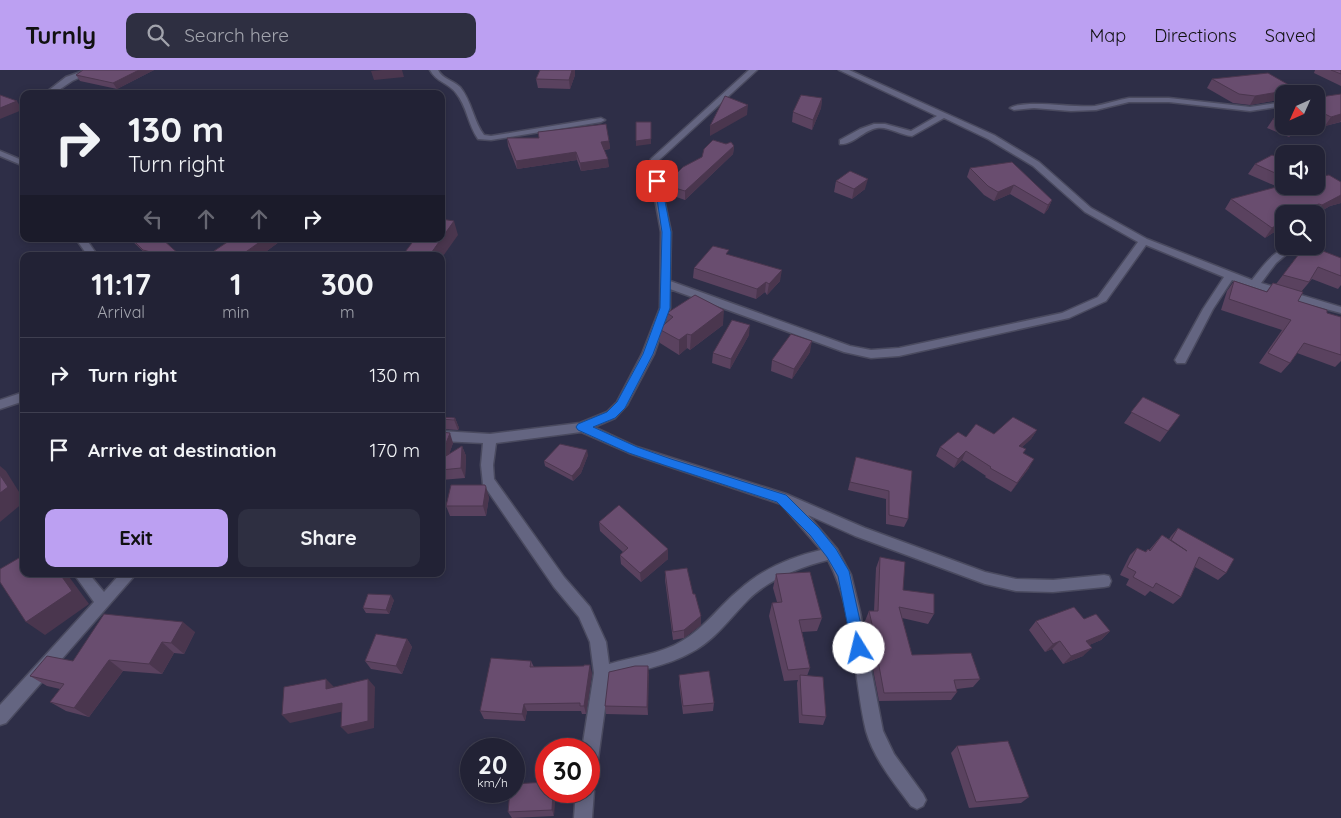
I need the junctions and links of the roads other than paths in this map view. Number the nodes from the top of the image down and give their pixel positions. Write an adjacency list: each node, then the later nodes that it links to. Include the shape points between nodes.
1 (92, 70): 5 (street, via 69,79)
2 (434, 70): 9 (street, via 438,77 457,88 470,108 474,126 481,137)
3 (754, 70): 16 (street, via 654,159 666,232)
4 (843, 70): 8 (street)
5 (54, 90)
6 (1275, 105): 7 (street, via 1250,108 1169,100 1129,100 1096,108)
7 (1014, 108)
8 (942, 116): 10 (street, via 912,134 875,125); 13 (street, via 1015,150 1036,164 1088,210)
9 (602, 120)
10 (843, 142)
11 (0, 153): 12 (street)
12 (20, 162)
13 (1144, 241): 15 (street); 16 (street, via 1102,299 1065,316 898,352 871,354 848,349)
14 (1281, 255): 17 (street)
15 (1230, 276): 17 (street); 19 (street)
16 (665, 283): 22 (street, via 665,308 648,354 621,405 611,415)
17 (1254, 284): 18 (street)
18 (1341, 310)
19 (1181, 360)
20 (20, 398): 21 (street)
21 (0, 405)
22 (582, 427): 24 (street); 25 (street, via 633,450)
23 (445, 436): 24 (street)
24 (490, 439): 31 (street, via 488,480 559,582 585,612 598,642)
25 (781, 498): 26 (street); 29 (street, via 860,532 985,578 1016,585 1053,586)
26 (832, 553): 31 (street, via 799,560 770,576 744,594 711,629 687,647 661,658); 34 (street, via 844,575 853,612 875,732 888,760)
27 (83, 577): 30 (street)
28 (126, 577): 30 (street)
29 (1104, 581)
30 (103, 602): 32 (street)
31 (602, 673): 33 (street)
32 (0, 717)
33 (592, 738)
34 (917, 800)
35 (584, 803): 36 (street)
36 (583, 818)

